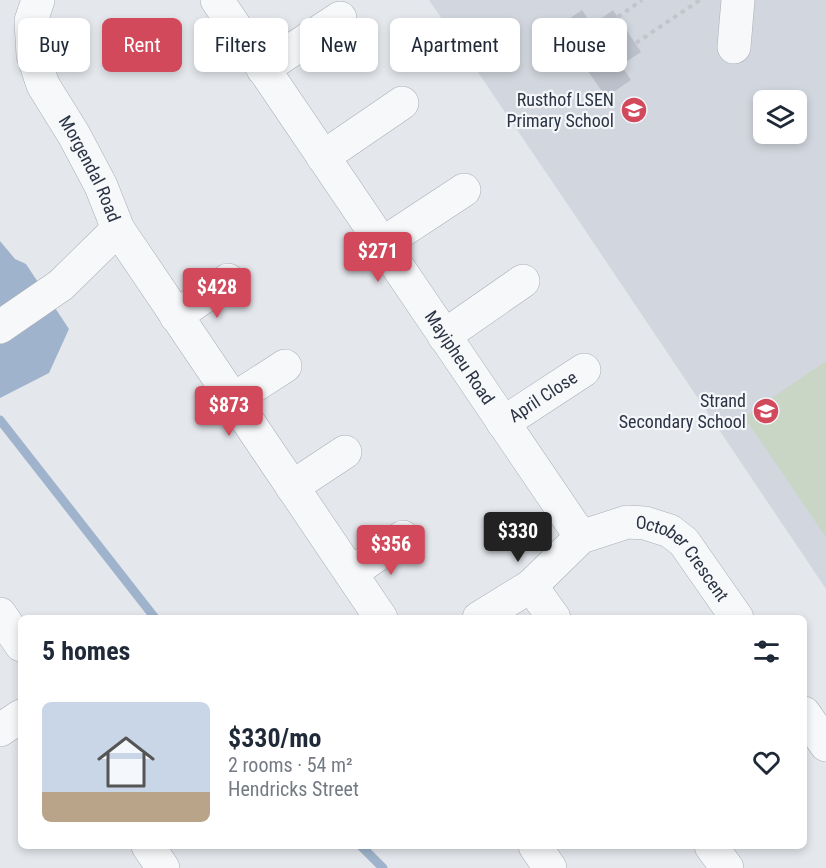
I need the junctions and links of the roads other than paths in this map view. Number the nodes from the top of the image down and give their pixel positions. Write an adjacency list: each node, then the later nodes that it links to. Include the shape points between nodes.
1 (38, 0): 10 (street, Morgendal Road, via 31,21 33,55 43,85 101,186)
2 (217, 0): 4 (street, Mayipheu Road)
3 (738, 0): 5 (street)
4 (229, 18)
5 (734, 47)
6 (265, 72): 8 (street, Mayipheu Road)
7 (402, 103): 8 (street)
8 (323, 157): 11 (street, Mayipheu Road)
9 (464, 190): 11 (street)
10 (118, 229): 14 (street); 15 (street, Morgendal Road, via 52,290)
11 (382, 244): 16 (street, Mayipheu Road)
12 (228, 280): 14 (street)
13 (523, 281): 16 (street)
14 (177, 316): 19 (street)
15 (0, 327)
16 (444, 336): 20 (street, Mayipheu Road)
17 (285, 366): 19 (street)
18 (584, 370): 20 (street, April Close)
19 (234, 399): 22 (street)
20 (503, 423): 24 (street, Mayipheu Road)
21 (345, 452): 22 (street)
22 (292, 487): 25 (street)
23 (403, 537): 25 (street)
24 (581, 537): 26 (street); 31 (street, October Crescent, via 627,522 670,531 684,542)
25 (351, 573): 28 (street)
26 (531, 586): 29 (street); 30 (street)
27 (0, 614): 32 (street)
28 (379, 615)
29 (484, 615)
30 (552, 615)
31 (735, 615)
32 (18, 641)
33 (807, 717): 36 (street)
34 (18, 718): 35 (street)
35 (0, 730)
36 (826, 745)
37 (150, 849): 40 (street)
38 (537, 849): 41 (street)
39 (713, 849): 42 (street)
40 (163, 868)
41 (550, 868)
42 (727, 868)

